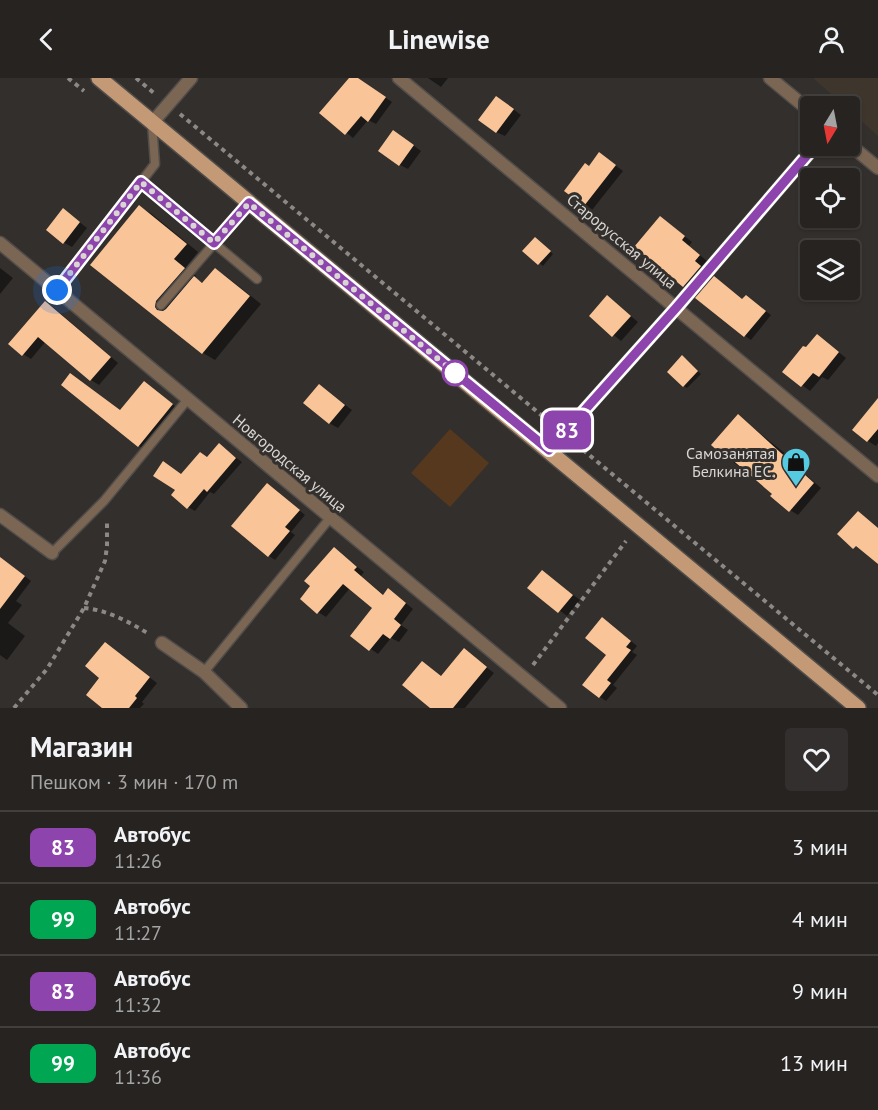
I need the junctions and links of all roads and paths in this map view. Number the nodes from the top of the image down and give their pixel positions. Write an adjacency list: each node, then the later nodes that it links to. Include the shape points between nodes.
1 (99, 78): 8 (main road)
2 (136, 78): 7 (path)
3 (191, 78): 7 (street)
4 (399, 78): 19 (street, Старорусская улица)
5 (771, 78): 6 (street)
6 (800, 103)
7 (168, 104): 8 (street); 21 (path)
8 (152, 123): 12 (lane, via 155,164); 13 (main road)
9 (860, 153): 11 (street)
10 (806, 156): 19 (street)
11 (878, 168)
12 (141, 182): 15 (lane); 17 (lane)
13 (249, 203): 15 (lane); 22 (main road)
14 (0, 243): 17 (street, Новгородская улица)
15 (214, 243): 16 (lane); 18 (lane)
16 (257, 279)
17 (57, 290): 20 (street, Новгородская улица)
18 (161, 305)
19 (676, 308): 21 (street); 23 (street, Старорусская улица)
20 (188, 399): 26 (street, Новгородская улица); 28 (lane, via 104,501)
21 (564, 434): 22 (street); 33 (path)
22 (549, 450): 37 (main road)
23 (878, 476)
24 (0, 515): 28 (street)
25 (107, 517): 29 (path, via 105,561)
26 (330, 518): 31 (lane); 32 (street, Новгородская улица)
27 (626, 541): 32 (path)
28 (52, 554)
29 (84, 608): 30 (path, via 127,621); 34 (path, via 47,669)
30 (162, 643): 31 (street)
31 (204, 672): 35 (street)
32 (523, 678): 36 (street, Новгородская улица)
33 (878, 695)
34 (14, 708)
35 (241, 708)
36 (560, 708)
37 (858, 708)

